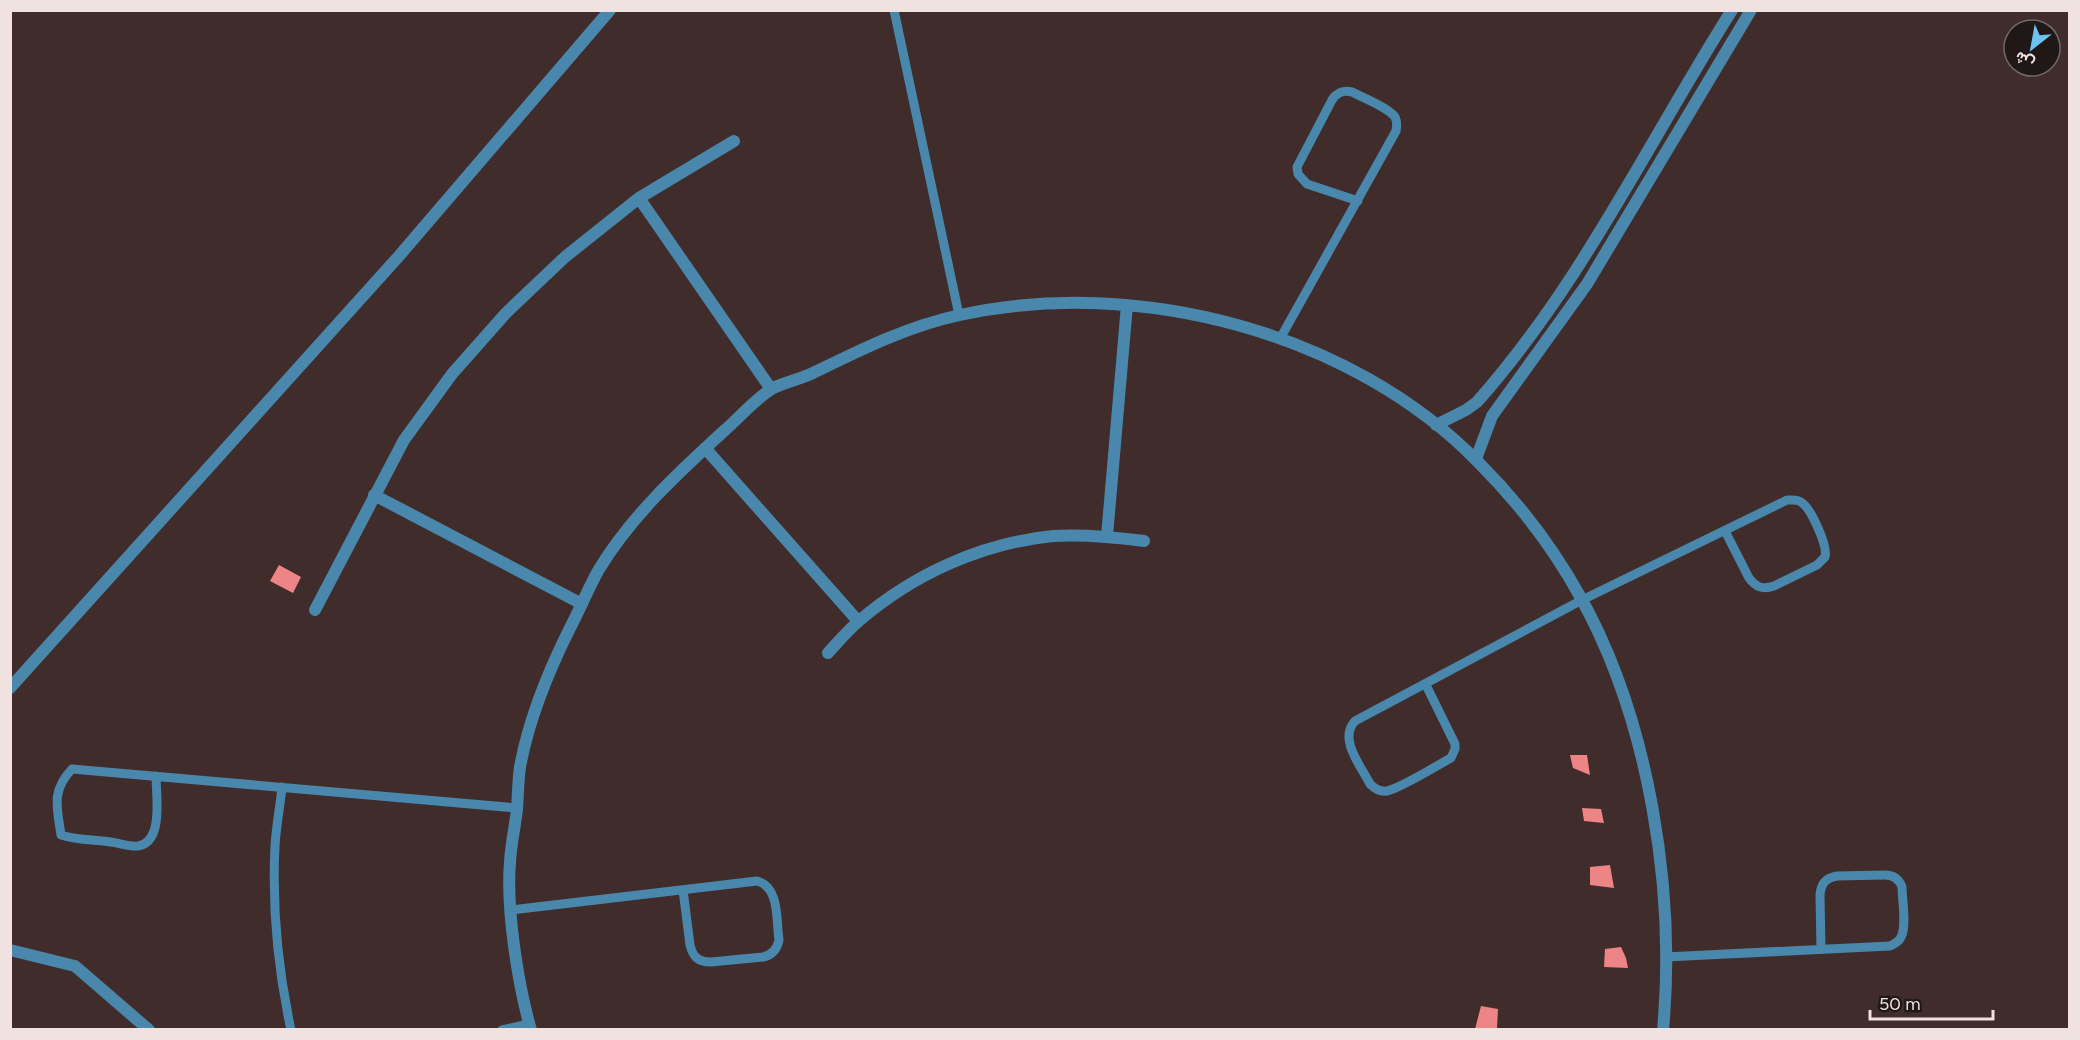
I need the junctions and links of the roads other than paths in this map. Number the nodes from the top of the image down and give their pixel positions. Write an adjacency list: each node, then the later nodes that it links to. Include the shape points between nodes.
1 (610, 10): 27 (street, via 399,256)
2 (894, 10): 9 (lane)
3 (1732, 10): 11 (street, via 1573,274)
4 (1751, 10): 12 (street, via 1587,284)
5 (734, 141): 6 (street)
6 (639, 198): 13 (street); 17 (street, via 565,257 506,313 452,374 411,430)
7 (1358, 201): 7 (lane, via 1397,124 1389,112 1346,91 1335,95 1297,166 1298,174 1307,184); 10 (lane)
8 (1127, 305): 9 (street, via 1015,307); 10 (street, via 1232,322); 19 (street)
9 (959, 315): 13 (street, via 856,351)
10 (1281, 337): 14 (street, via 1363,376)
11 (1510, 362): 12 (street); 14 (street, via 1478,402)
12 (1524, 372): 16 (street, via 1492,416)
13 (771, 389): 15 (street)
14 (1436, 425): 16 (street)
15 (705, 448): 22 (street, via 630,527 598,572); 24 (street)
16 (1476, 459): 21 (street, via 1538,531)
17 (374, 495): 22 (street); 23 (street)
18 (1725, 531): 18 (lane, via 1749,578 1760,588 1767,589 1817,565 1827,551 1807,508 1795,500); 21 (lane)
19 (1107, 536): 20 (street); 24 (street, via 1053,536 1000,546 949,563 901,589)
20 (1144, 541)
21 (1582, 600): 26 (lane); 35 (street, via 1613,668 1636,738 1653,810 1663,883)
22 (582, 604): 30 (street, via 550,668 533,718 519,770)
23 (315, 610)
24 (858, 621): 25 (street)
25 (828, 652)
26 (1426, 685): 26 (lane, via 1349,727 1348,743 1370,784 1380,791 1392,789 1454,754 1455,744)
27 (10, 688)
28 (156, 776): 28 (lane, via 72,769 62,780 56,800 61,835 138,846 149,842 156,831); 29 (lane)
29 (282, 787): 30 (lane); 38 (lane, via 275,846 275,891 281,970)
30 (517, 808): 32 (street, via 510,866)
31 (683, 890): 31 (lane, via 764,883 774,895 777,946 763,957 711,963 696,958 690,945); 32 (lane)
32 (511, 910): 36 (street)
33 (1821, 949): 33 (lane, via 1896,943 1903,930 1900,882 1885,874 1837,876 1824,882 1820,895); 35 (lane)
34 (10, 950): 37 (street, via 75,966)
35 (1665, 957): 40 (street)
36 (530, 1027): 39 (lane)
37 (149, 1029)
38 (291, 1029)
39 (502, 1029)
40 (1663, 1029)

